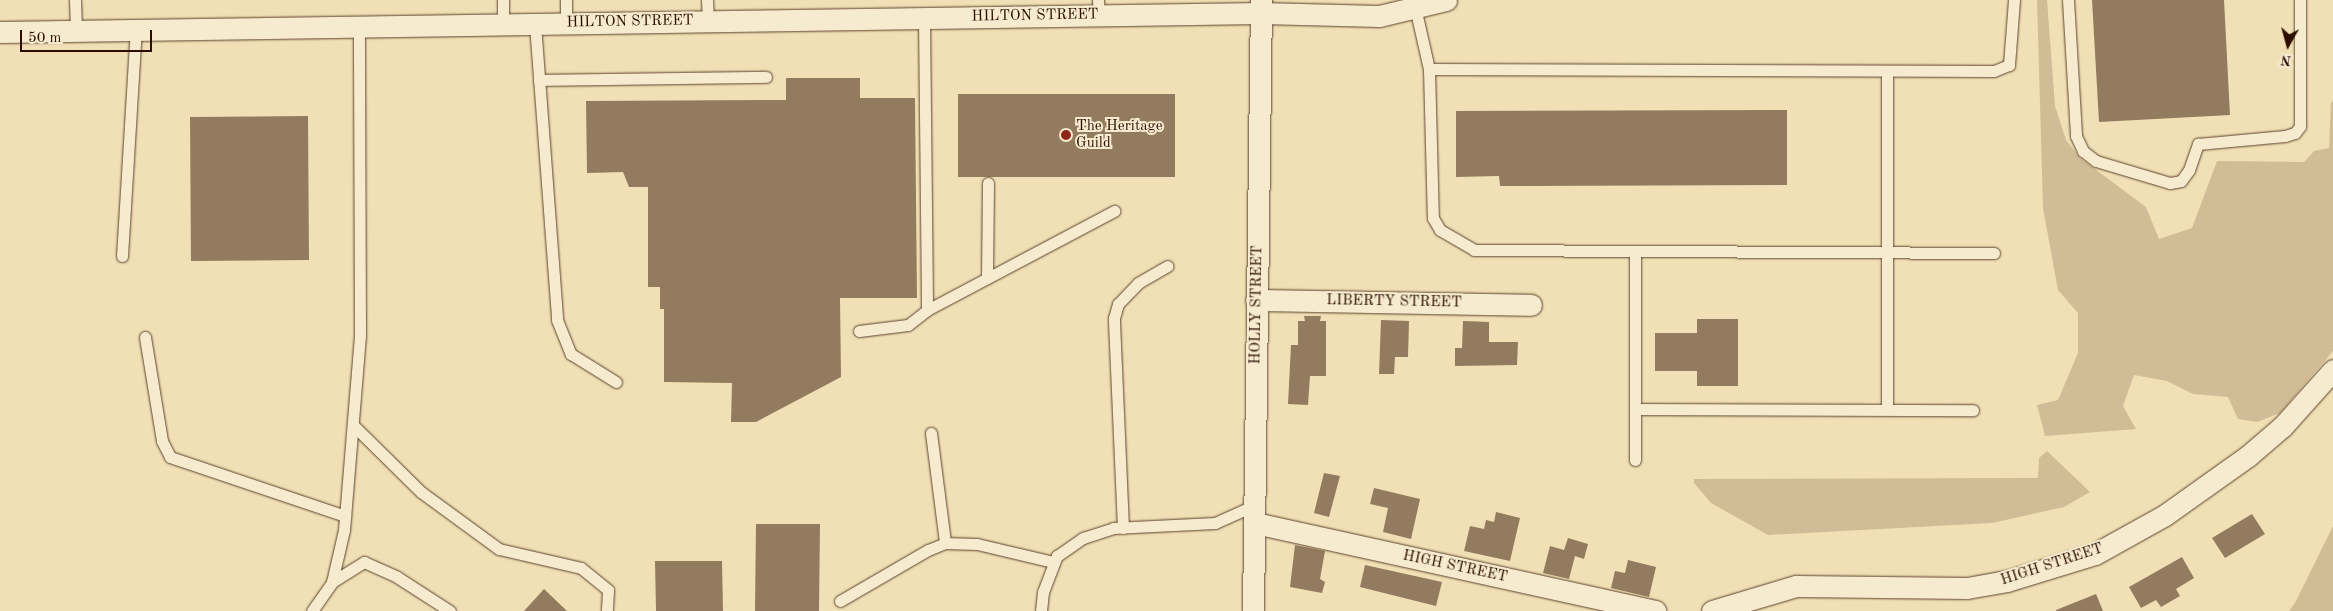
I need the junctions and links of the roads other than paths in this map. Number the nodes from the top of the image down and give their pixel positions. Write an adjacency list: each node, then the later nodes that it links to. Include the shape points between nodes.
1 (75, 0): 18 (lane)
2 (503, 0): 15 (lane)
3 (566, 0): 14 (lane)
4 (707, 0): 13 (lane)
5 (1446, 0): 10 (street, HILTON STREET)
6 (2014, 0): 22 (lane, via 2009,65 1994,71)
7 (2068, 0): 8 (lane, via 2076,136 2082,151 2096,161 2170,183 2181,181 2185,176 2198,144 2285,136 2295,133 2300,126)
8 (2300, 0)
9 (1261, 6): 10 (street, HILTON STREET, via 1378,16); 11 (street, HILTON STREET); 33 (street, HOLLY STREET)
10 (1415, 7): 21 (lane)
11 (1099, 8): 12 (street, HILTON STREET)
12 (924, 18): 13 (street, HILTON STREET); 35 (lane)
13 (708, 21): 14 (street, HILTON STREET)
14 (566, 23): 16 (street, HILTON STREET)
15 (503, 24): 16 (street, HILTON STREET); 17 (street, HILTON STREET)
16 (535, 24): 24 (lane)
17 (359, 26): 19 (street, HILTON STREET); 43 (lane, via 360,335)
18 (76, 30): 19 (street, HILTON STREET); 20 (street, HILTON STREET)
19 (136, 30): 30 (lane)
20 (0, 32)
21 (1428, 69): 22 (lane); 27 (lane, via 1433,218 1440,230 1474,250)
22 (1887, 71): 28 (lane)
23 (766, 77): 24 (lane)
24 (539, 80): 39 (lane, via 556,320 571,354)
25 (988, 183): 32 (lane)
26 (1114, 211): 32 (lane)
27 (1635, 253): 28 (lane); 40 (lane)
28 (1887, 253): 29 (lane); 41 (lane)
29 (1994, 253)
30 (122, 256)
31 (1168, 266): 48 (lane, via 1138,283 1118,304 1114,318)
32 (987, 278): 35 (lane)
33 (1256, 300): 34 (street, LIBERTY STREET); 46 (street, HOLLY STREET)
34 (1531, 305)
35 (927, 310): 36 (lane, via 908,325)
36 (859, 331)
37 (145, 337): 47 (lane, via 162,441 170,457)
38 (2333, 370): 59 (street, HIGH STREET, via 2283,426 2240,462 2165,515 2095,554 2007,581 1967,588 1796,586)
39 (616, 382)
40 (1635, 409): 41 (lane); 45 (lane)
41 (1887, 410): 42 (lane)
42 (1973, 410)
43 (354, 426): 47 (lane); 55 (lane, via 421,492 499,549 581,568 608,590)
44 (930, 433): 49 (lane)
45 (1635, 460)
46 (1255, 514): 48 (lane, via 1215,523); 57 (street, HOLLY STREET); 58 (street, HIGH STREET)
47 (345, 516): 51 (lane)
48 (1122, 528): 50 (lane, via 1083,538 1057,556)
49 (945, 543): 50 (lane, via 977,544); 52 (lane)
50 (1054, 562): 56 (lane, via 1043,592)
51 (332, 582): 53 (lane); 54 (lane, via 364,562 397,577)
52 (840, 601)
53 (312, 611)
54 (450, 611)
55 (607, 611)
56 (1041, 611)
57 (1253, 611)
58 (1655, 611)
59 (1712, 611)

